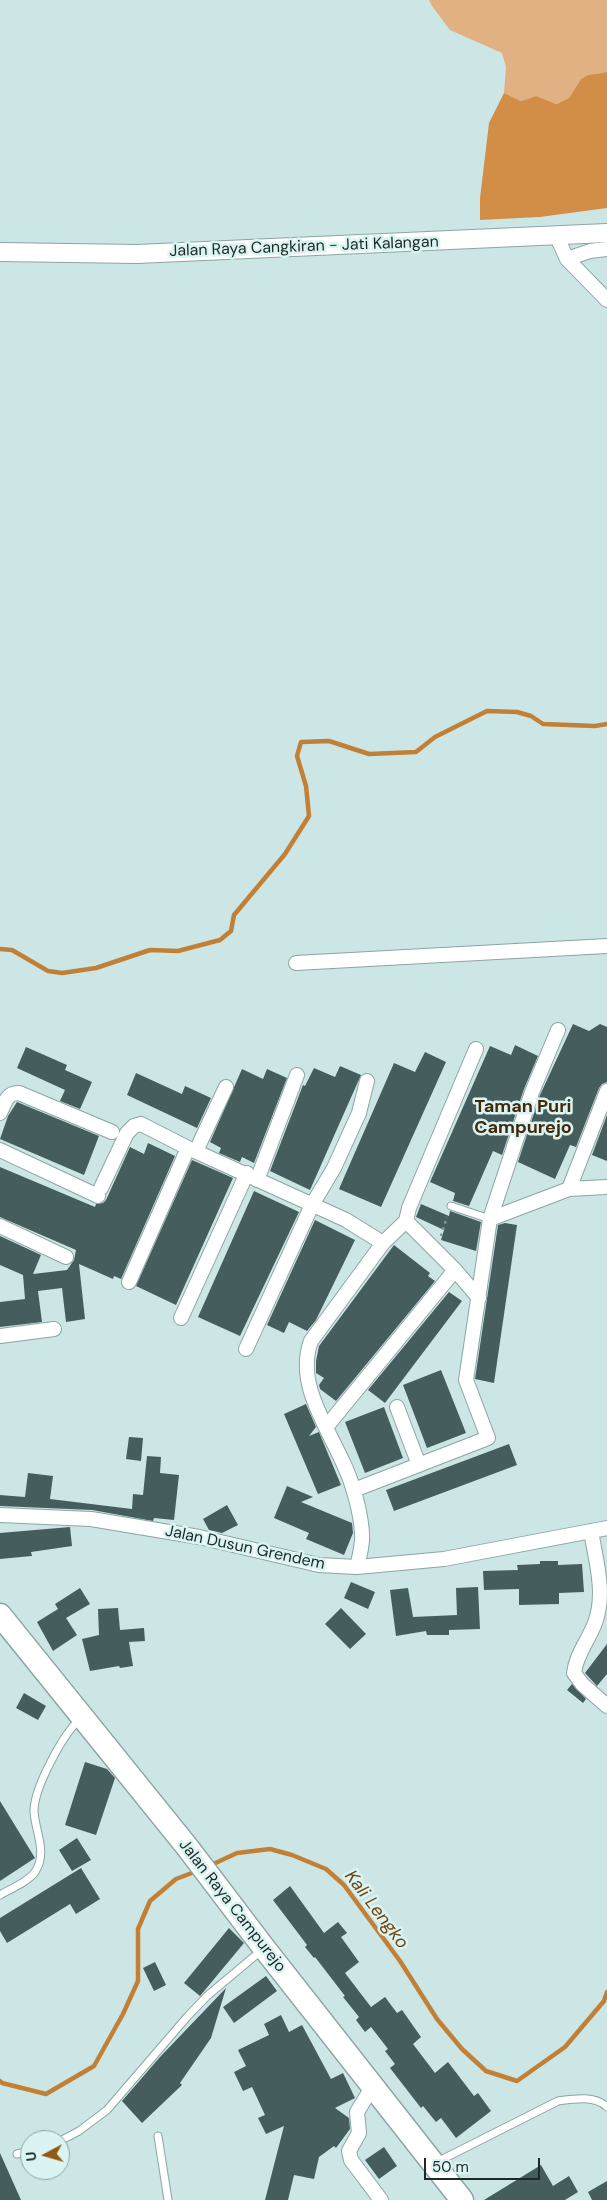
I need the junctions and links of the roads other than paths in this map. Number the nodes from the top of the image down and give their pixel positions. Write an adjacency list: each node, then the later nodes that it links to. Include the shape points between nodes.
1 (607, 234): 2 (street, Jalan Raya Cangkiran - Jati Kalangan)
2 (557, 237): 4 (street, Jalan Raya Cangkiran - Jati Kalangan, via 137,254); 5 (street)
3 (607, 249): 5 (street)
4 (0, 252)
5 (567, 259): 6 (street)
6 (607, 300)
7 (607, 946): 8 (street)
8 (296, 963)
9 (558, 1030): 24 (street, via 532,1092)
10 (476, 1049): 25 (street)
11 (297, 1075): 19 (street)
12 (367, 1081): 22 (street, via 359,1112 338,1160)
13 (226, 1087): 17 (street)
14 (607, 1090): 21 (street)
15 (0, 1113): 16 (street, via 9,1095 19,1093)
16 (112, 1132)
17 (192, 1149): 18 (street, via 141,1124 134,1126 127,1133 100,1192); 19 (street); 30 (street)
18 (0, 1150)
19 (252, 1177): 22 (street); 32 (street)
20 (607, 1187): 21 (street)
21 (569, 1189): 24 (street)
22 (312, 1205): 27 (street, via 346,1220); 35 (street)
23 (451, 1206): 24 (lane)
24 (490, 1219): 31 (street)
25 (406, 1221): 27 (street); 29 (street)
26 (0, 1226): 28 (street)
27 (383, 1243): 37 (street, via 311,1340 307,1351 306,1372 315,1405)
28 (66, 1257)
29 (454, 1270): 31 (street); 37 (street)
30 (129, 1282)
31 (478, 1298): 38 (street, via 466,1380 488,1438)
32 (181, 1318)
33 (54, 1330): 34 (street)
34 (0, 1336)
35 (246, 1349)
36 (397, 1406): 38 (street)
37 (327, 1426): 39 (street)
38 (419, 1465): 39 (street)
39 (354, 1490): 43 (street, via 362,1539)
40 (0, 1515): 43 (street, Jalan Dusun Grendem, via 91,1519 199,1537 319,1565)
41 (607, 1528): 42 (street, Jalan Dusun Grendem)
42 (591, 1531): 43 (street, Jalan Dusun Grendem, via 444,1559); 45 (street, via 600,1605 575,1661 574,1673)
43 (357, 1568)
44 (0, 1615): 46 (main road, Jalan Raya Campurejo)
45 (607, 1706)
46 (82, 1717): 47 (lane, via 64,1736 36,1796 34,1810 41,1854 35,1872); 48 (main road, Jalan Raya Campurejo)
47 (0, 1896)
48 (264, 1948): 49 (main road, Jalan Raya Campurejo); 51 (lane, via 207,1996 107,2110)
49 (373, 2086): 55 (main road, Jalan Raya Campurejo); 57 (street, via 357,2112 358,2133 349,2152 351,2160)
50 (607, 2107): 55 (lane, via 603,2103 580,2098 558,2102)
51 (70, 2136)
52 (158, 2136): 56 (lane)
53 (20, 2153): 54 (lane)
54 (17, 2154)
55 (435, 2163): 58 (main road, Jalan Raya Campurejo)
56 (168, 2200)
57 (381, 2200)
58 (462, 2200)

